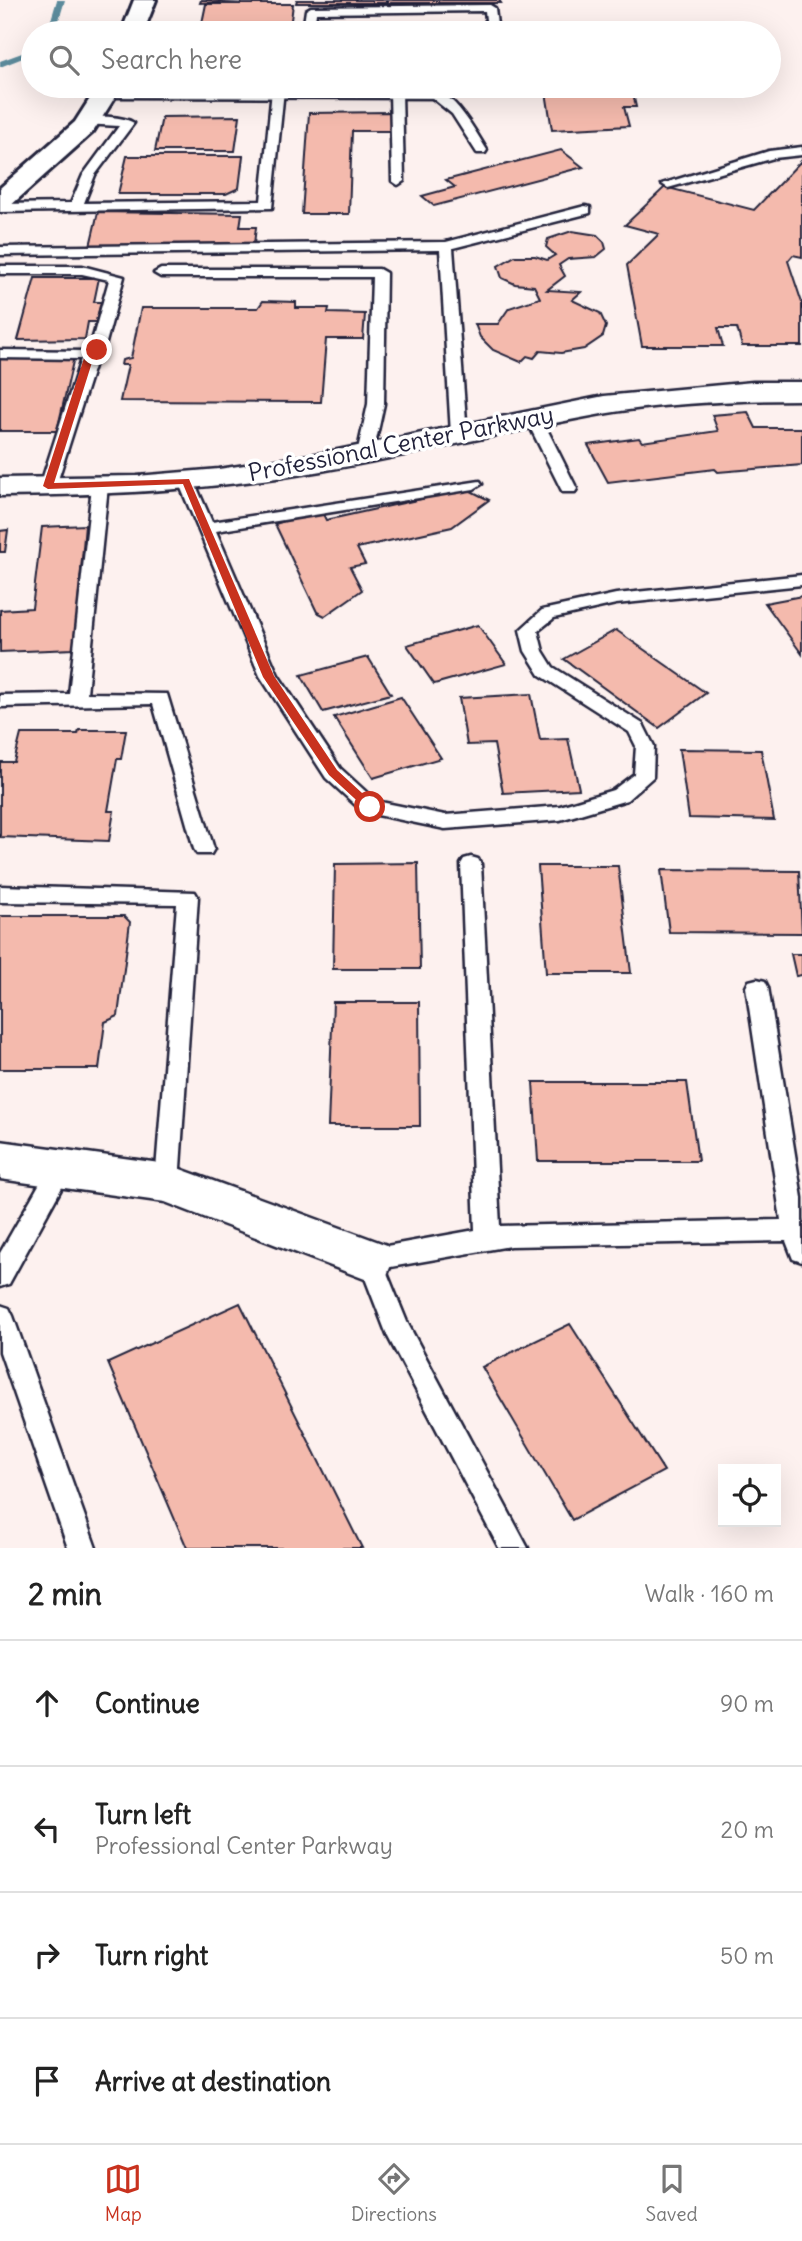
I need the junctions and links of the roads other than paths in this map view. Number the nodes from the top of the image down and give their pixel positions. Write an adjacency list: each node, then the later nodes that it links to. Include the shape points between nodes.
1 (145, 0): 2 (street)
2 (137, 21)
3 (310, 21): 4 (lane, via 311,10 490,8)
4 (492, 21)
5 (103, 98): 9 (street)
6 (277, 98): 16 (lane, via 267,205)
7 (397, 98): 12 (lane)
8 (446, 98): 10 (lane)
9 (88, 121): 14 (street); 16 (lane, via 128,123 89,175)
10 (481, 150)
11 (802, 151): 13 (lane)
12 (398, 181)
13 (668, 184)
14 (0, 201)
15 (0, 208): 16 (lane)
16 (75, 209)
17 (585, 210): 18 (lane)
18 (446, 246): 19 (lane); 26 (lane)
19 (0, 251)
20 (0, 270): 23 (lane, via 82,270 117,277 97,350)
21 (161, 274): 27 (lane, via 379,273 376,404)
22 (0, 354): 23 (lane)
23 (90, 355): 30 (lane)
24 (802, 391): 25 (street, Professional Center Parkway, via 604,405)
25 (534, 419): 26 (street, Professional Center Parkway); 33 (lane)
26 (459, 434): 27 (street, Professional Center Parkway)
27 (365, 454): 28 (street, Professional Center Parkway)
28 (186, 481): 31 (street, Professional Center Parkway); 34 (lane)
29 (474, 484): 34 (lane)
30 (48, 486): 31 (street, Professional Center Parkway); 32 (street, Professional Center Parkway)
31 (100, 486): 36 (lane)
32 (0, 487)
33 (569, 489)
34 (206, 528): 35 (lane, via 269,677 333,773 370,807 445,822 560,813 620,795 643,777 645,746 636,728 546,671 534,651 529,631 548,614 616,599)
35 (802, 580)
36 (78, 699): 37 (lane); 38 (lane, via 160,698)
37 (0, 701)
38 (204, 849)
39 (471, 864): 46 (lane)
40 (0, 894): 44 (lane, via 188,897)
41 (757, 987): 45 (lane)
42 (0, 1160): 43 (street)
43 (60, 1169): 44 (street); 48 (lane)
44 (167, 1183): 47 (street)
45 (800, 1237): 46 (lane, via 510,1235)
46 (488, 1239): 47 (lane)
47 (370, 1260): 51 (lane, via 396,1327)
48 (0, 1276)
49 (0, 1317): 50 (lane)
50 (82, 1548)
51 (514, 1548)

